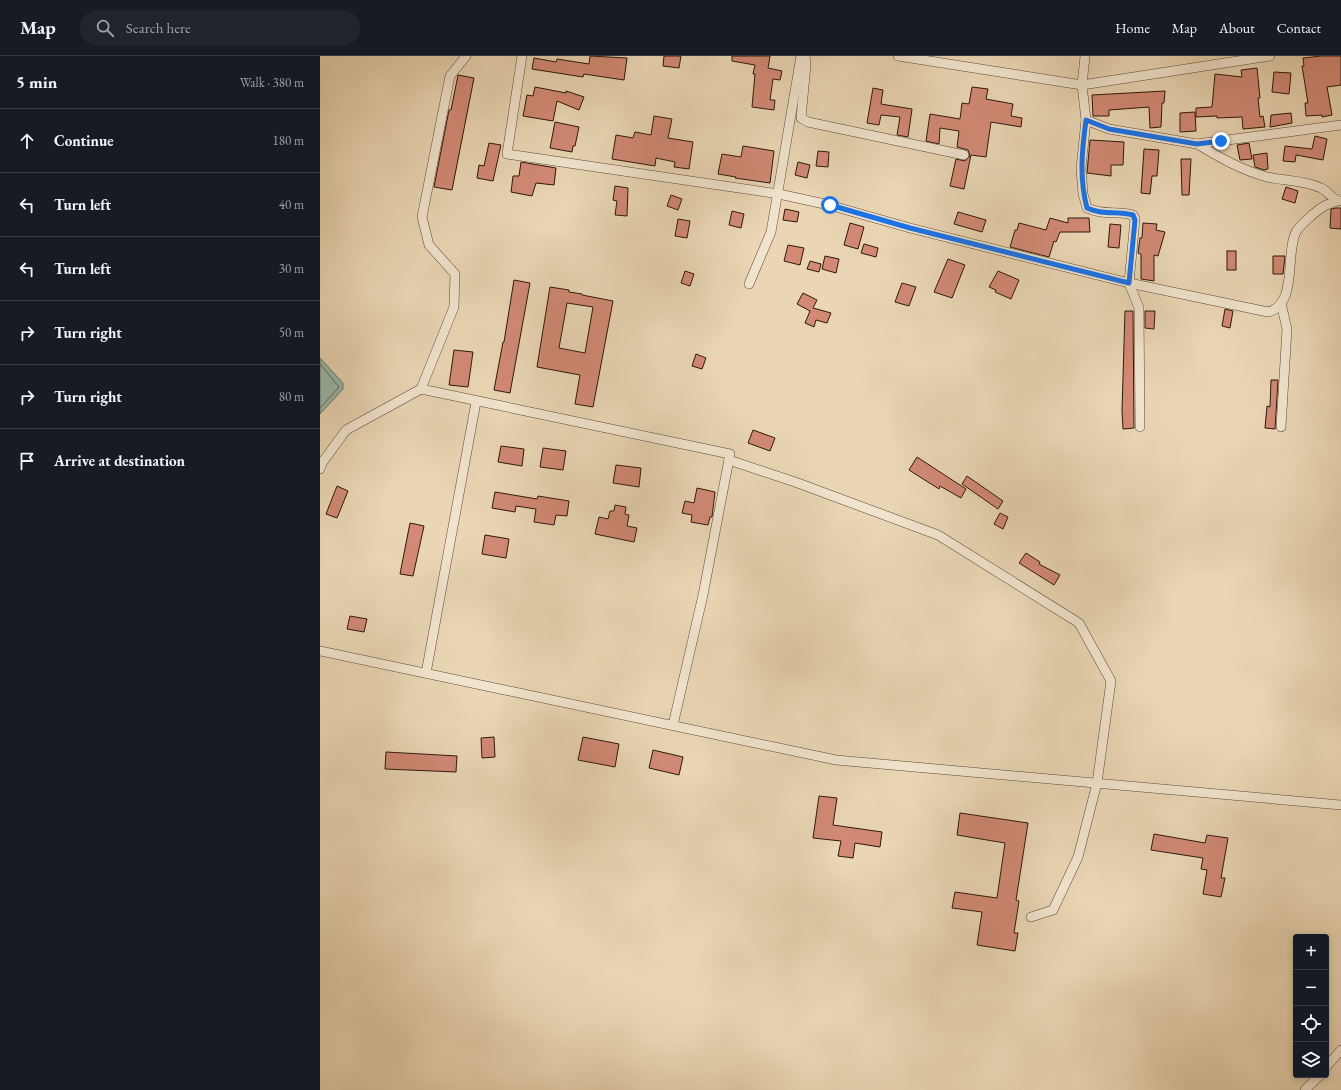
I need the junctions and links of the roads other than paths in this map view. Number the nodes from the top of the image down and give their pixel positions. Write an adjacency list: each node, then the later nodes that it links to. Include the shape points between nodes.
1 (466, 56): 18 (street, via 450,76 422,216 429,245 455,274 454,307)
2 (522, 56): 13 (street, via 507,154)
3 (800, 56): 13 (street)
4 (805, 56): 12 (street, via 801,118 808,122)
5 (898, 56): 8 (street)
6 (1085, 56): 8 (street)
7 (1270, 56): 8 (street)
8 (1082, 85): 9 (street)
9 (1086, 120): 11 (street, via 1109,129); 15 (street, via 1081,168 1087,208 1105,213 1125,212 1133,215 1135,220)
10 (1341, 125): 11 (street)
11 (1197, 144): 14 (street, via 1230,164 1267,177 1304,182 1322,188)
12 (964, 155)
13 (779, 194): 15 (street); 16 (street, via 771,232)
14 (1339, 201): 17 (street, via 1323,207 1296,231 1288,288)
15 (1129, 283): 17 (street, via 1268,312 1275,310); 20 (street, via 1138,308)
16 (749, 284)
17 (1281, 303): 21 (street, via 1287,329)
18 (421, 389): 19 (street); 23 (street, via 346,430)
19 (476, 402): 22 (street, via 730,454); 25 (street)
20 (1140, 427)
21 (1281, 427)
22 (729, 460): 26 (street, via 703,595); 27 (street, via 938,535 1079,623 1111,681)
23 (320, 469)
24 (320, 651): 25 (street)
25 (426, 673): 26 (street)
26 (673, 725): 27 (street, via 836,760)
27 (1097, 783): 28 (street); 29 (street, via 1078,857 1054,910)
28 (1341, 805)
29 (1031, 917)
30 (1341, 1050): 31 (street)
31 (1329, 1064)
32 (1317, 1078): 33 (street)
33 (1305, 1090)

